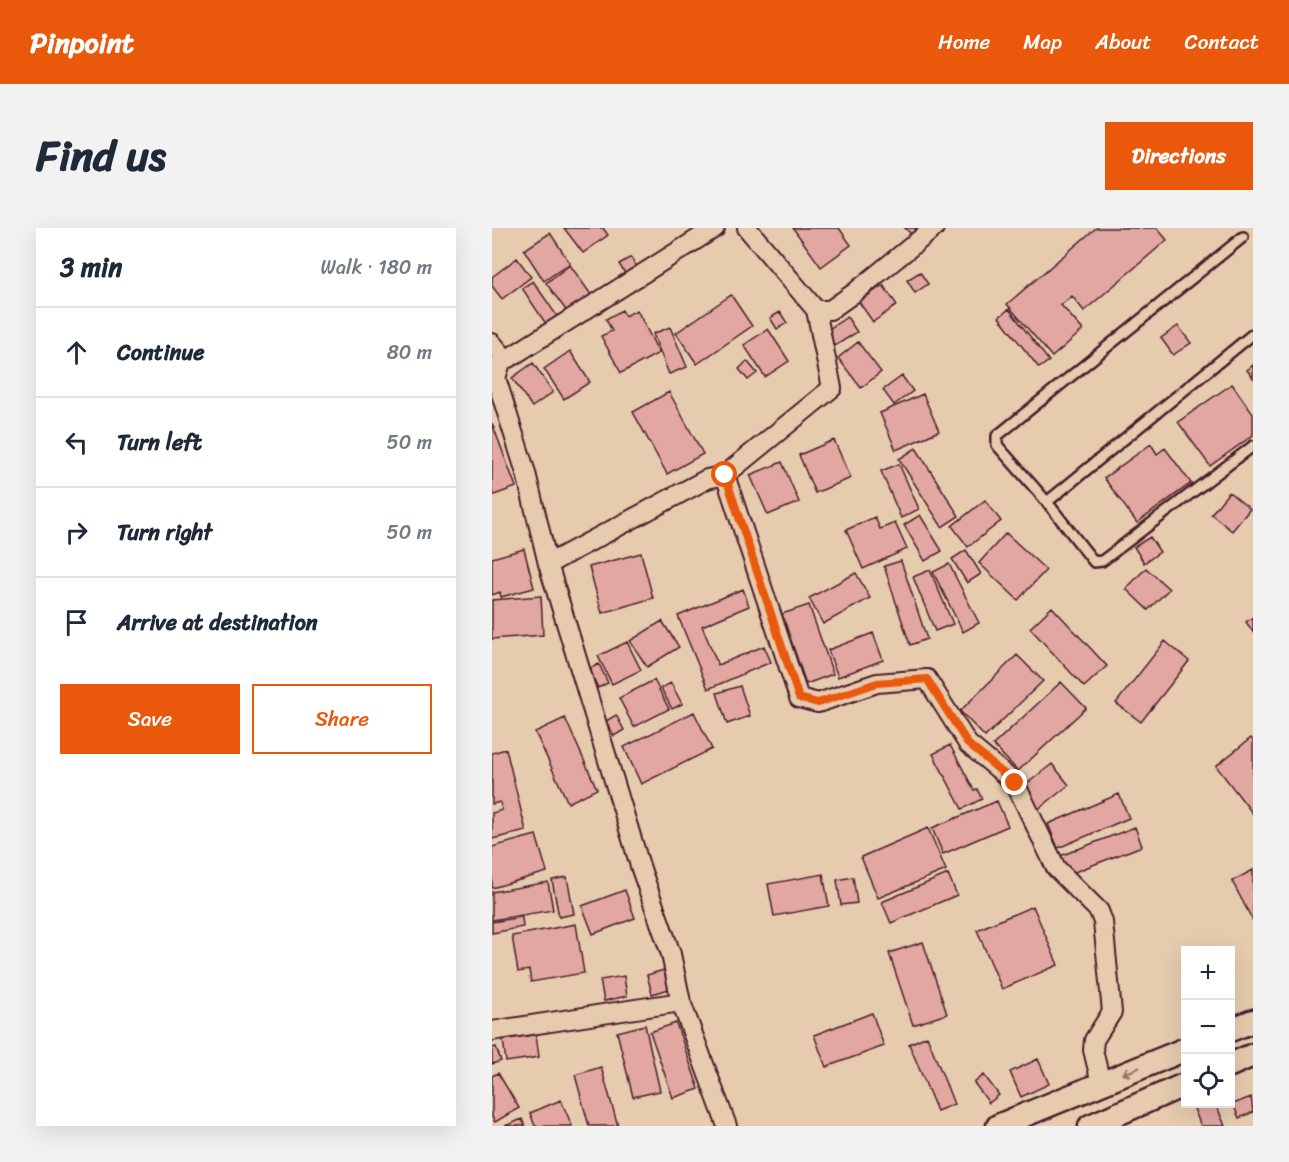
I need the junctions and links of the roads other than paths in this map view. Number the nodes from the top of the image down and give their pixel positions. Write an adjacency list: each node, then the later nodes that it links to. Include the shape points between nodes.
1 (716, 228): 7 (street, via 523,351 509,358)
2 (747, 228): 5 (street)
3 (934, 228): 5 (street, via 830,310)
4 (1244, 237): 10 (lane, via 997,436 997,445)
5 (816, 310): 9 (street, via 832,388)
6 (1253, 334): 10 (lane)
7 (498, 350): 11 (street, via 496,378 526,473)
8 (1253, 446): 10 (lane, via 1102,561 1094,562)
9 (725, 475): 11 (street, via 707,479); 19 (street, via 799,698 818,703 877,683 927,679 968,744 1015,783 1056,868 1099,911 1112,1012 1094,1040)
10 (1047, 502)
11 (548, 564): 12 (street, via 641,869 671,954)
12 (681, 1002): 15 (street); 21 (street)
13 (1253, 1021): 14 (street)
14 (1235, 1028)
15 (492, 1031)
16 (1181, 1051): 19 (street, one-way to 19)
17 (1253, 1055): 18 (street)
18 (1235, 1063)
19 (1101, 1083): 22 (street)
20 (1181, 1086): 23 (street)
21 (727, 1126)
22 (998, 1126)
23 (1089, 1126)

